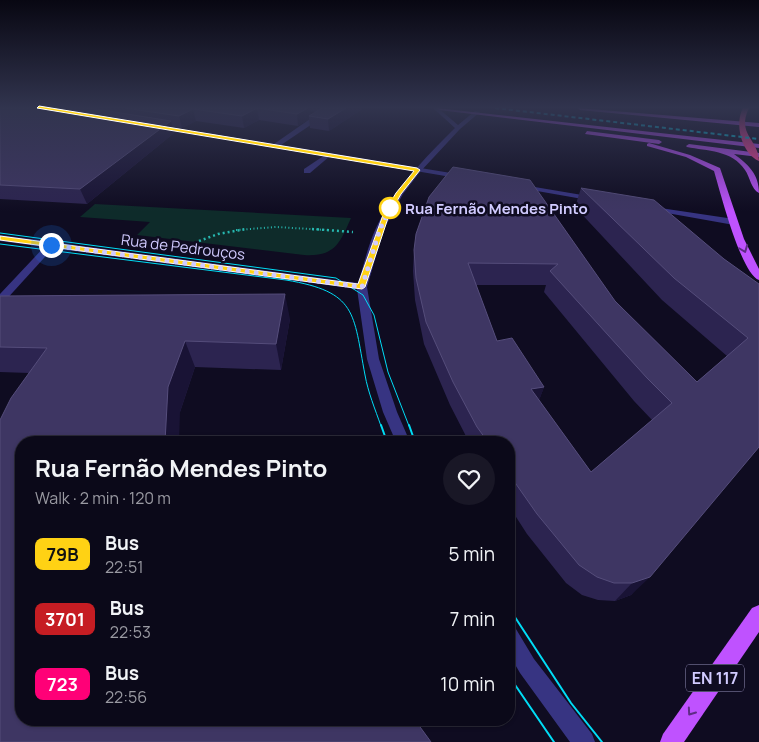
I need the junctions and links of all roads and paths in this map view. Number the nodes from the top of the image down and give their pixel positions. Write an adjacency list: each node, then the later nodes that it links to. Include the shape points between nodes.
1 (722, 142): 16 (main road)
2 (255, 143): 11 (street)
3 (281, 143): 11 (street)
4 (444, 143): 18 (street)
5 (637, 143): 16 (main road)
6 (663, 143): 9 (main road)
7 (728, 143): 12 (main road)
8 (747, 143): 15 (highway)
9 (676, 144)
10 (686, 145): 16 (main road)
11 (276, 146): 13 (street)
12 (759, 146)
13 (328, 155): 17 (street); 18 (street)
14 (759, 155): 16 (main road)
15 (759, 159)
16 (722, 160): 21 (main road, via 747,167); 24 (main road)
17 (307, 170)
18 (417, 170): 19 (street); 25 (street, via 392,204)
19 (476, 179)
20 (515, 186): 22 (street)
21 (759, 191)
22 (603, 200)
23 (642, 206): 24 (street)
24 (734, 222): 29 (main road, one-way to 29, via 751,266)
25 (379, 233): 27 (path, via 268,227 234,231); 30 (street)
26 (0, 238): 28 (street, Rua de Pedrouços)
27 (196, 242)
28 (51, 245): 30 (street, Rua de Pedrouços); 31 (street)
29 (759, 277)
30 (362, 287): 32 (street, via 373,359)
31 (0, 300)
32 (400, 436)
33 (759, 615): 36 (main road, EN 117, one-way to 36)
34 (515, 646): 35 (street)
35 (584, 742)
36 (671, 742)

